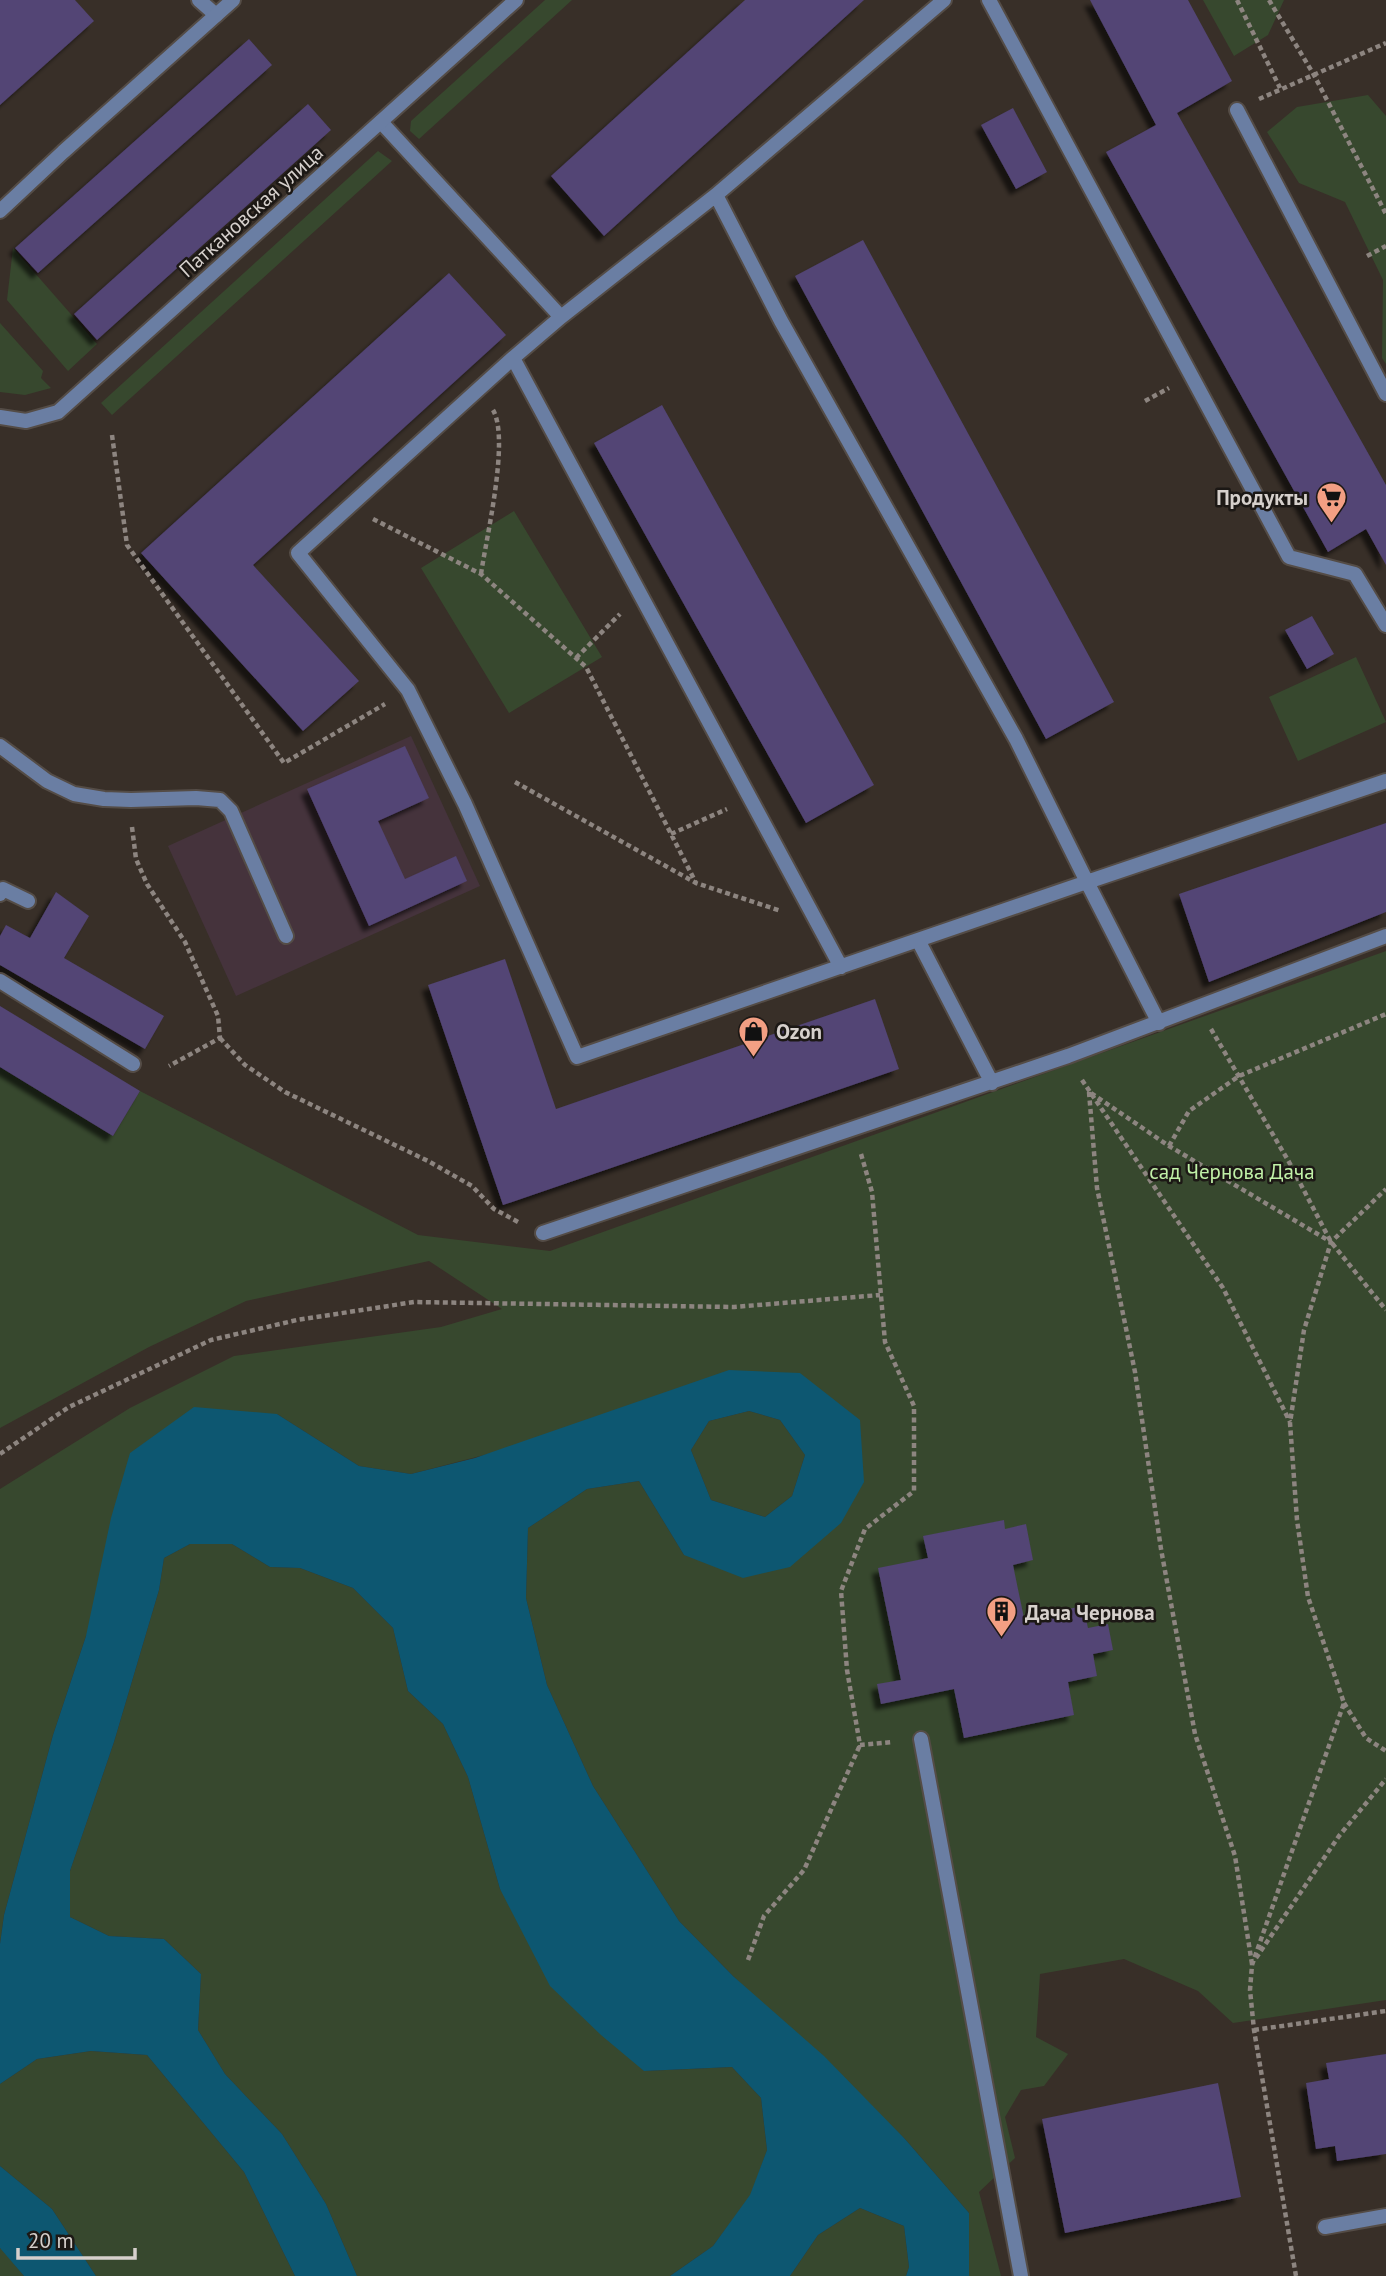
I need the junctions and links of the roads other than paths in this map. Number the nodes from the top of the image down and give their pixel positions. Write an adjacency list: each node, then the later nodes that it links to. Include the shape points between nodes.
1 (199, 0): 6 (street)
2 (233, 0): 6 (street)
3 (516, 0): 8 (street, Паткановская улица)
4 (944, 0): 9 (street)
5 (989, 0): 15 (street, via 1289,557 1355,574)
6 (216, 15): 10 (street)
7 (1237, 110): 13 (street)
8 (381, 122): 11 (street); 14 (street, Паткановская улица, via 58,412 26,421)
9 (716, 195): 11 (street); 18 (street, via 781,321 1016,740)
10 (0, 212)
11 (561, 317): 12 (street)
12 (513, 358): 24 (street); 24 (street, via 298,552 408,690 465,804 577,1057)
13 (1386, 394)
14 (0, 417)
15 (1386, 625)
16 (0, 746): 21 (street, via 47,781 74,794 104,799 219,800 231,811)
17 (1386, 781): 18 (street)
18 (1087, 882): 23 (street); 26 (street)
19 (0, 894): 20 (street, via 2,889)
20 (27, 901)
21 (286, 936)
22 (1386, 936): 26 (street)
23 (918, 940): 24 (street); 28 (street)
24 (841, 967)
25 (0, 981): 27 (street)
26 (1159, 1023): 28 (street)
27 (133, 1064)
28 (992, 1083): 29 (street)
29 (542, 1233)
30 (921, 1739): 33 (street)
31 (1386, 2216): 32 (street)
32 (1325, 2227)
33 (1021, 2276)

